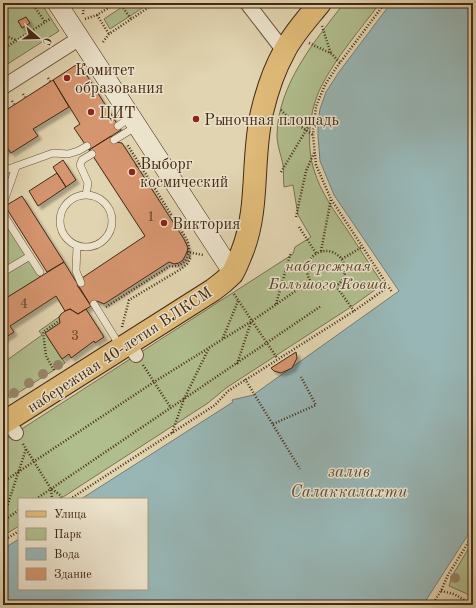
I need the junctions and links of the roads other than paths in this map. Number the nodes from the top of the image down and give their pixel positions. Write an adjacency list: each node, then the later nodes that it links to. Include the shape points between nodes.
1 (247, 3): 5 (street)
2 (320, 3): 5 (main road)
3 (55, 10): 4 (street)
4 (80, 38): 6 (street); 7 (street)
5 (284, 51): 20 (main road, via 262,112 254,204 245,246)
6 (3, 87)
7 (129, 123): 8 (lane); 20 (street)
8 (114, 140)
9 (87, 146): 11 (lane, via 78,152 53,153)
10 (92, 154): 13 (lane, via 82,160 80,165 88,183)
11 (16, 167): 12 (lane); 14 (lane)
12 (3, 172)
13 (86, 195): 16 (lane, via 66,204 61,216 61,229 67,238); 16 (lane, via 103,202 110,210 112,222 103,241 95,246)
14 (3, 210)
15 (3, 214): 17 (lane)
16 (78, 246): 21 (lane, via 76,271)
17 (30, 256): 18 (lane); 19 (lane)
18 (3, 272)
19 (40, 272)
20 (232, 282): 23 (main road, набережная 40-летия ВЛКСМ, via 226,280)
21 (81, 283)
22 (94, 304): 23 (lane)
23 (127, 344): 24 (main road, набережная 40-летия ВЛКСМ)
24 (7, 423)

